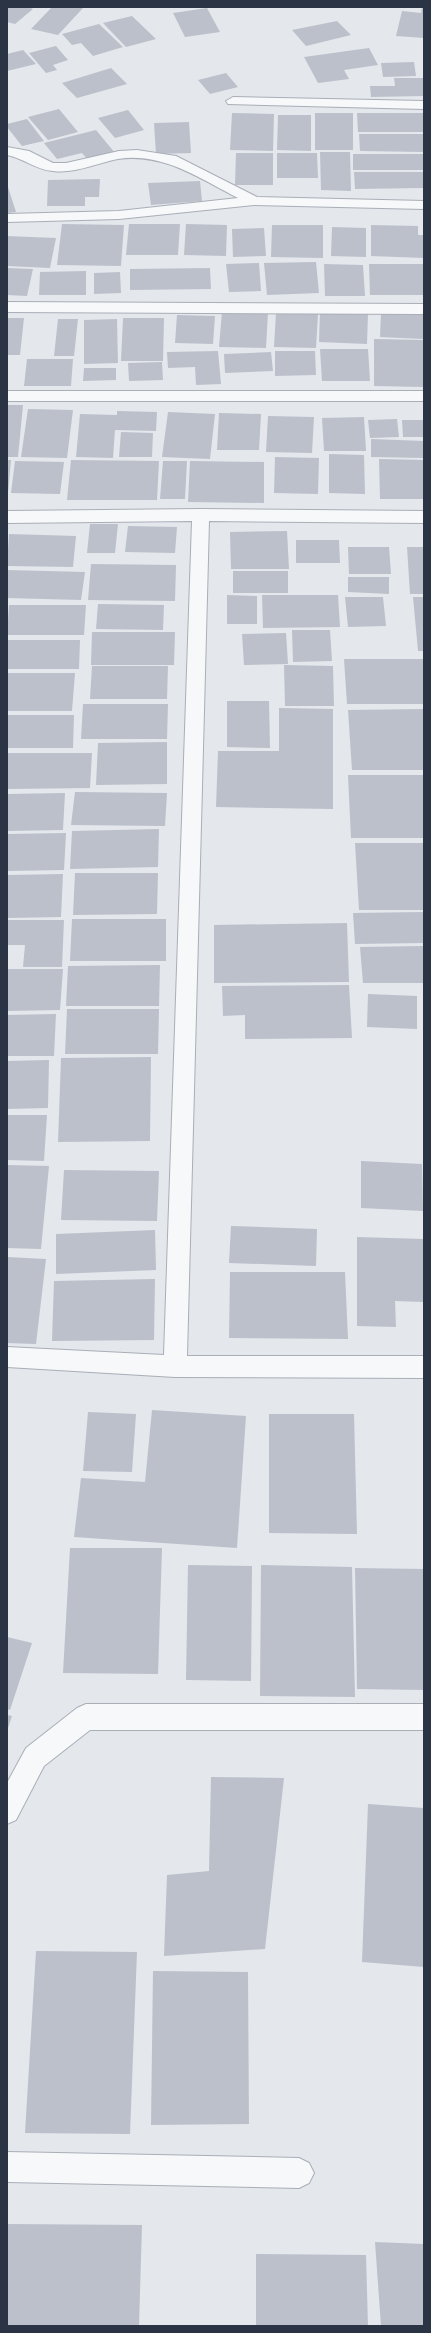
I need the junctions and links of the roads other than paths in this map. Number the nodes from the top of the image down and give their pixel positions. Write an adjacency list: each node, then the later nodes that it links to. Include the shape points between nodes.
1 (233, 101): 2 (street)
2 (424, 105)
3 (7, 151): 4 (street, via 24,154 52,167 66,167 119,155 137,154 176,160)
4 (254, 201): 5 (street); 6 (street, via 119,215)
5 (424, 204)
6 (7, 218)
7 (7, 307): 8 (street)
8 (424, 309)
9 (7, 396): 10 (street)
10 (424, 396)
11 (201, 515): 12 (street); 13 (street); 15 (street)
12 (7, 517)
13 (424, 517)
14 (7, 1357): 15 (street)
15 (175, 1366): 16 (street)
16 (424, 1366)
17 (424, 1717): 18 (street, via 86,1717 35,1757)
18 (7, 1811)
19 (7, 2167): 20 (street)
20 (299, 2173)

